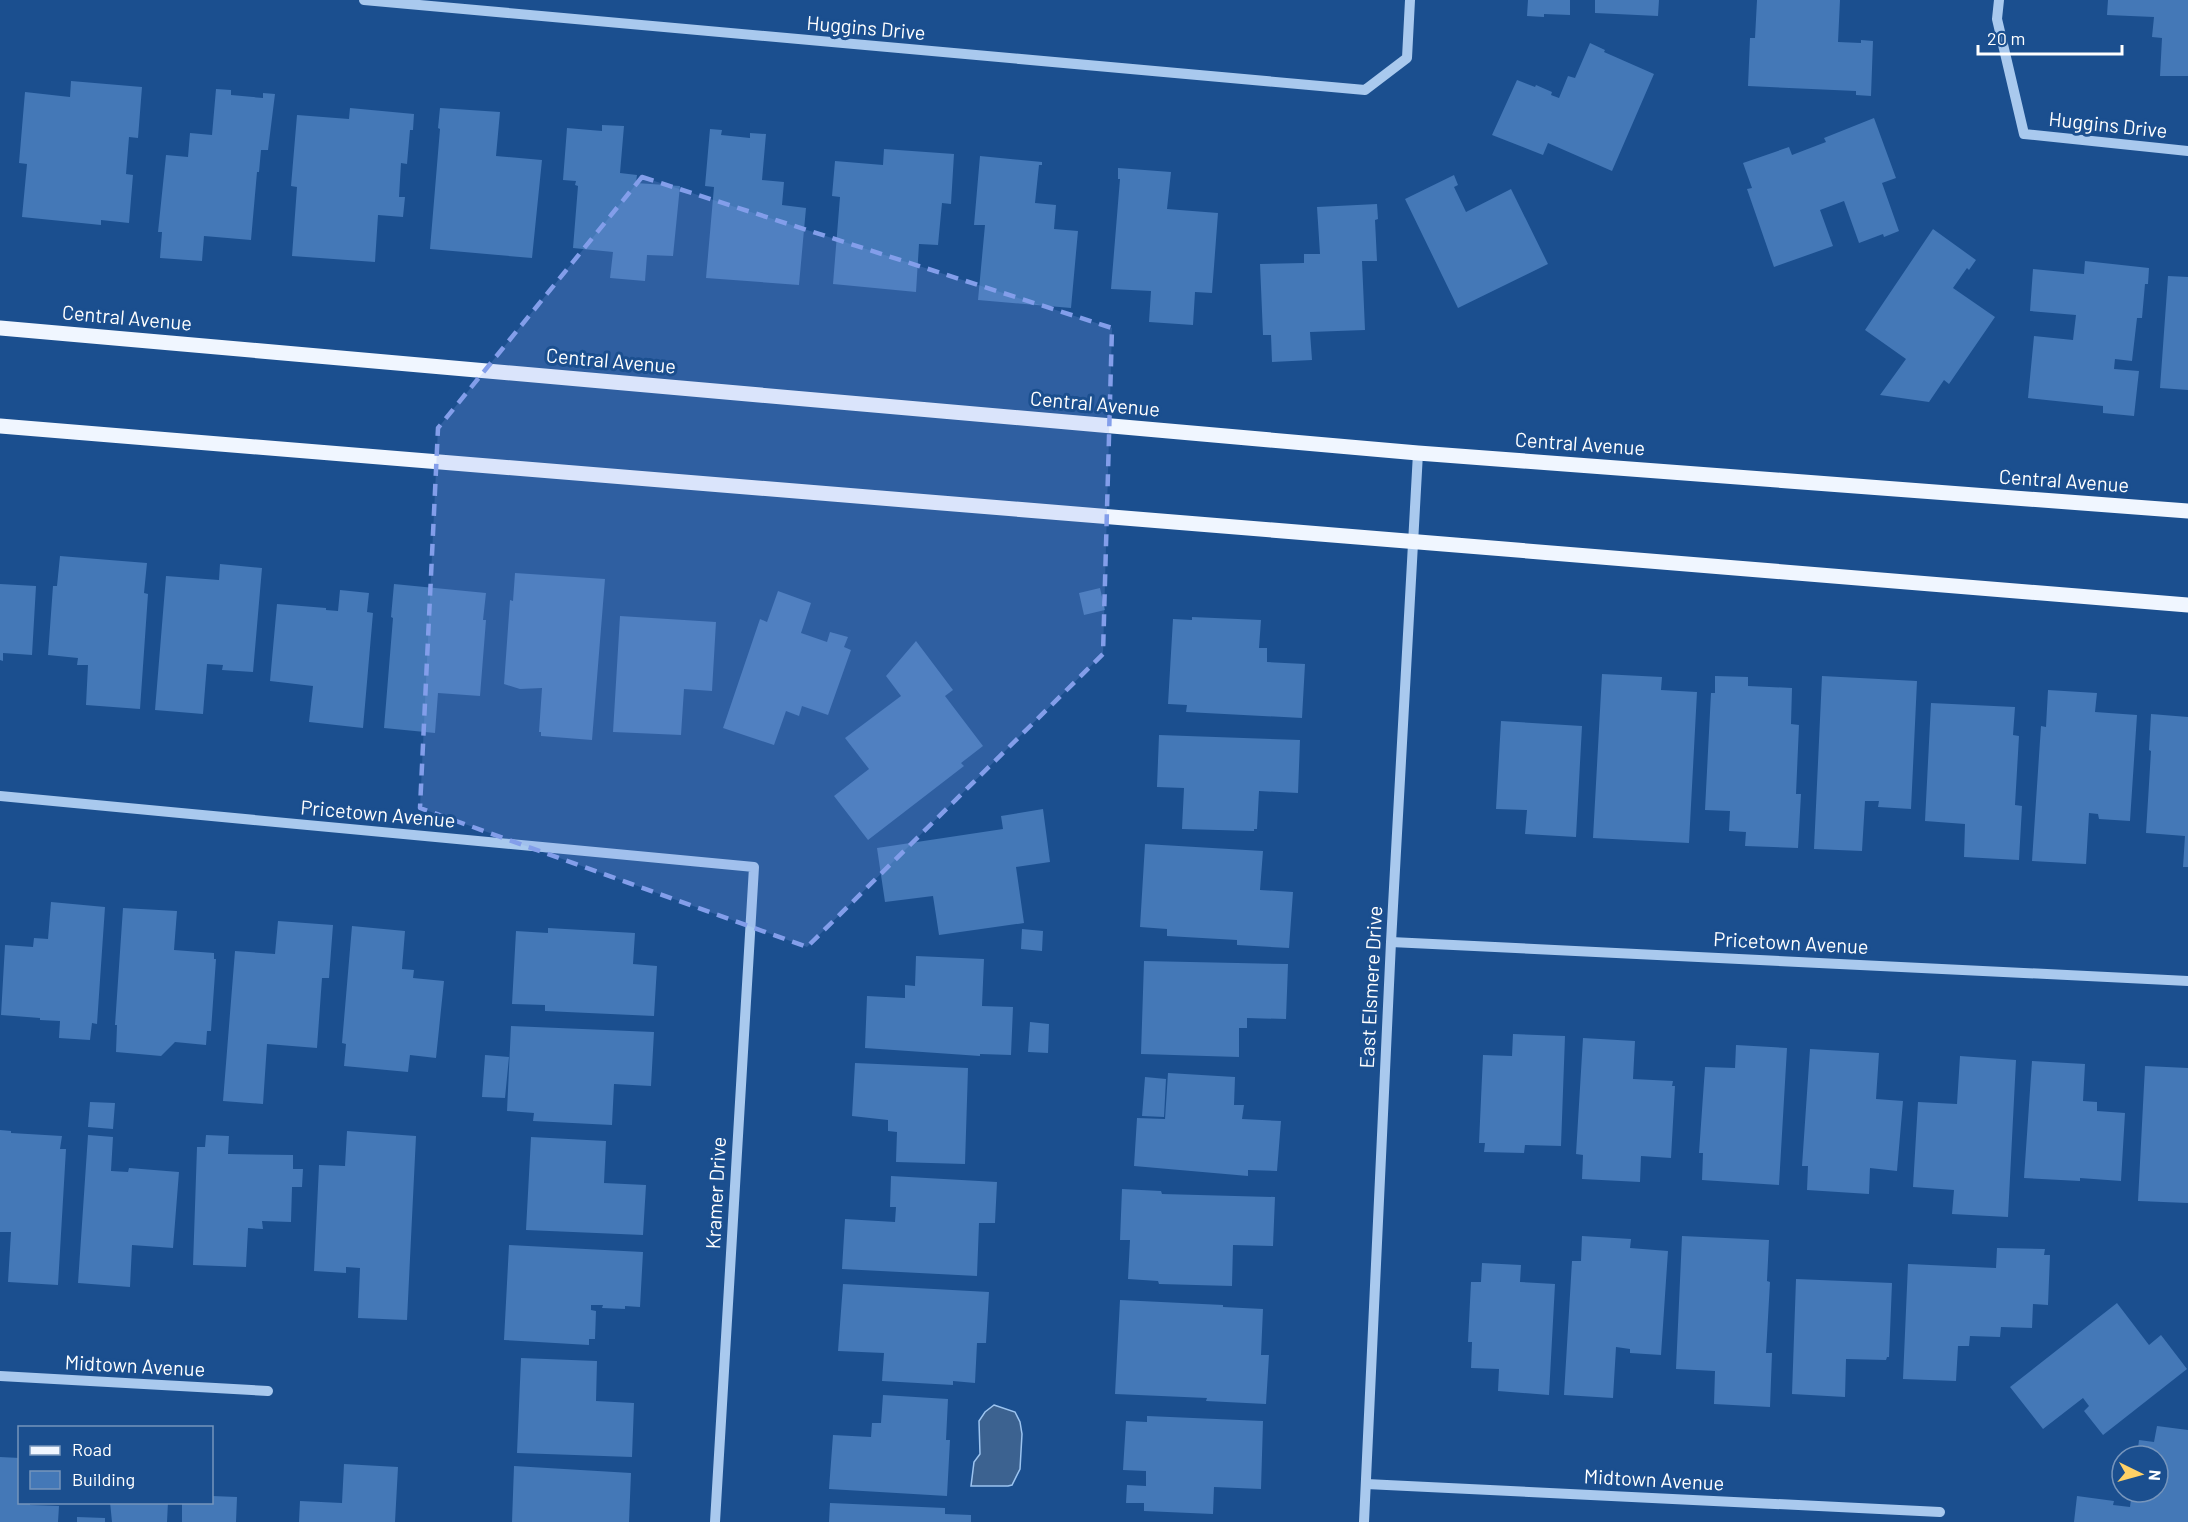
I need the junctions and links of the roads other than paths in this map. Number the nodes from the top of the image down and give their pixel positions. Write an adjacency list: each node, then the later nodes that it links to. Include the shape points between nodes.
1 (364, 0): 2 (street, Huggins Drive, via 1365,90 1407,58)
2 (1410, 0)
3 (1999, 0): 4 (street, Huggins Drive, via 1997,18 2024,134)
4 (2188, 152)
5 (0, 328): 7 (main road, Central Avenue)
6 (0, 426): 9 (main road)
7 (1418, 453): 8 (main road, Central Avenue); 9 (street, East Elsmere Drive)
8 (2188, 511)
9 (1413, 543): 10 (main road); 13 (street, East Elsmere Drive)
10 (2188, 605)
11 (0, 796): 12 (street, Pricetown Avenue)
12 (754, 867): 19 (street, Kramer Drive)
13 (1391, 942): 14 (street, Pricetown Avenue); 17 (street, East Elsmere Drive)
14 (2188, 981)
15 (0, 1376): 16 (street, Midtown Avenue)
16 (268, 1391)
17 (1366, 1484): 18 (street, Midtown Avenue); 20 (street, East Elsmere Drive)
18 (1940, 1512)
19 (715, 1522)
20 (1364, 1522)

